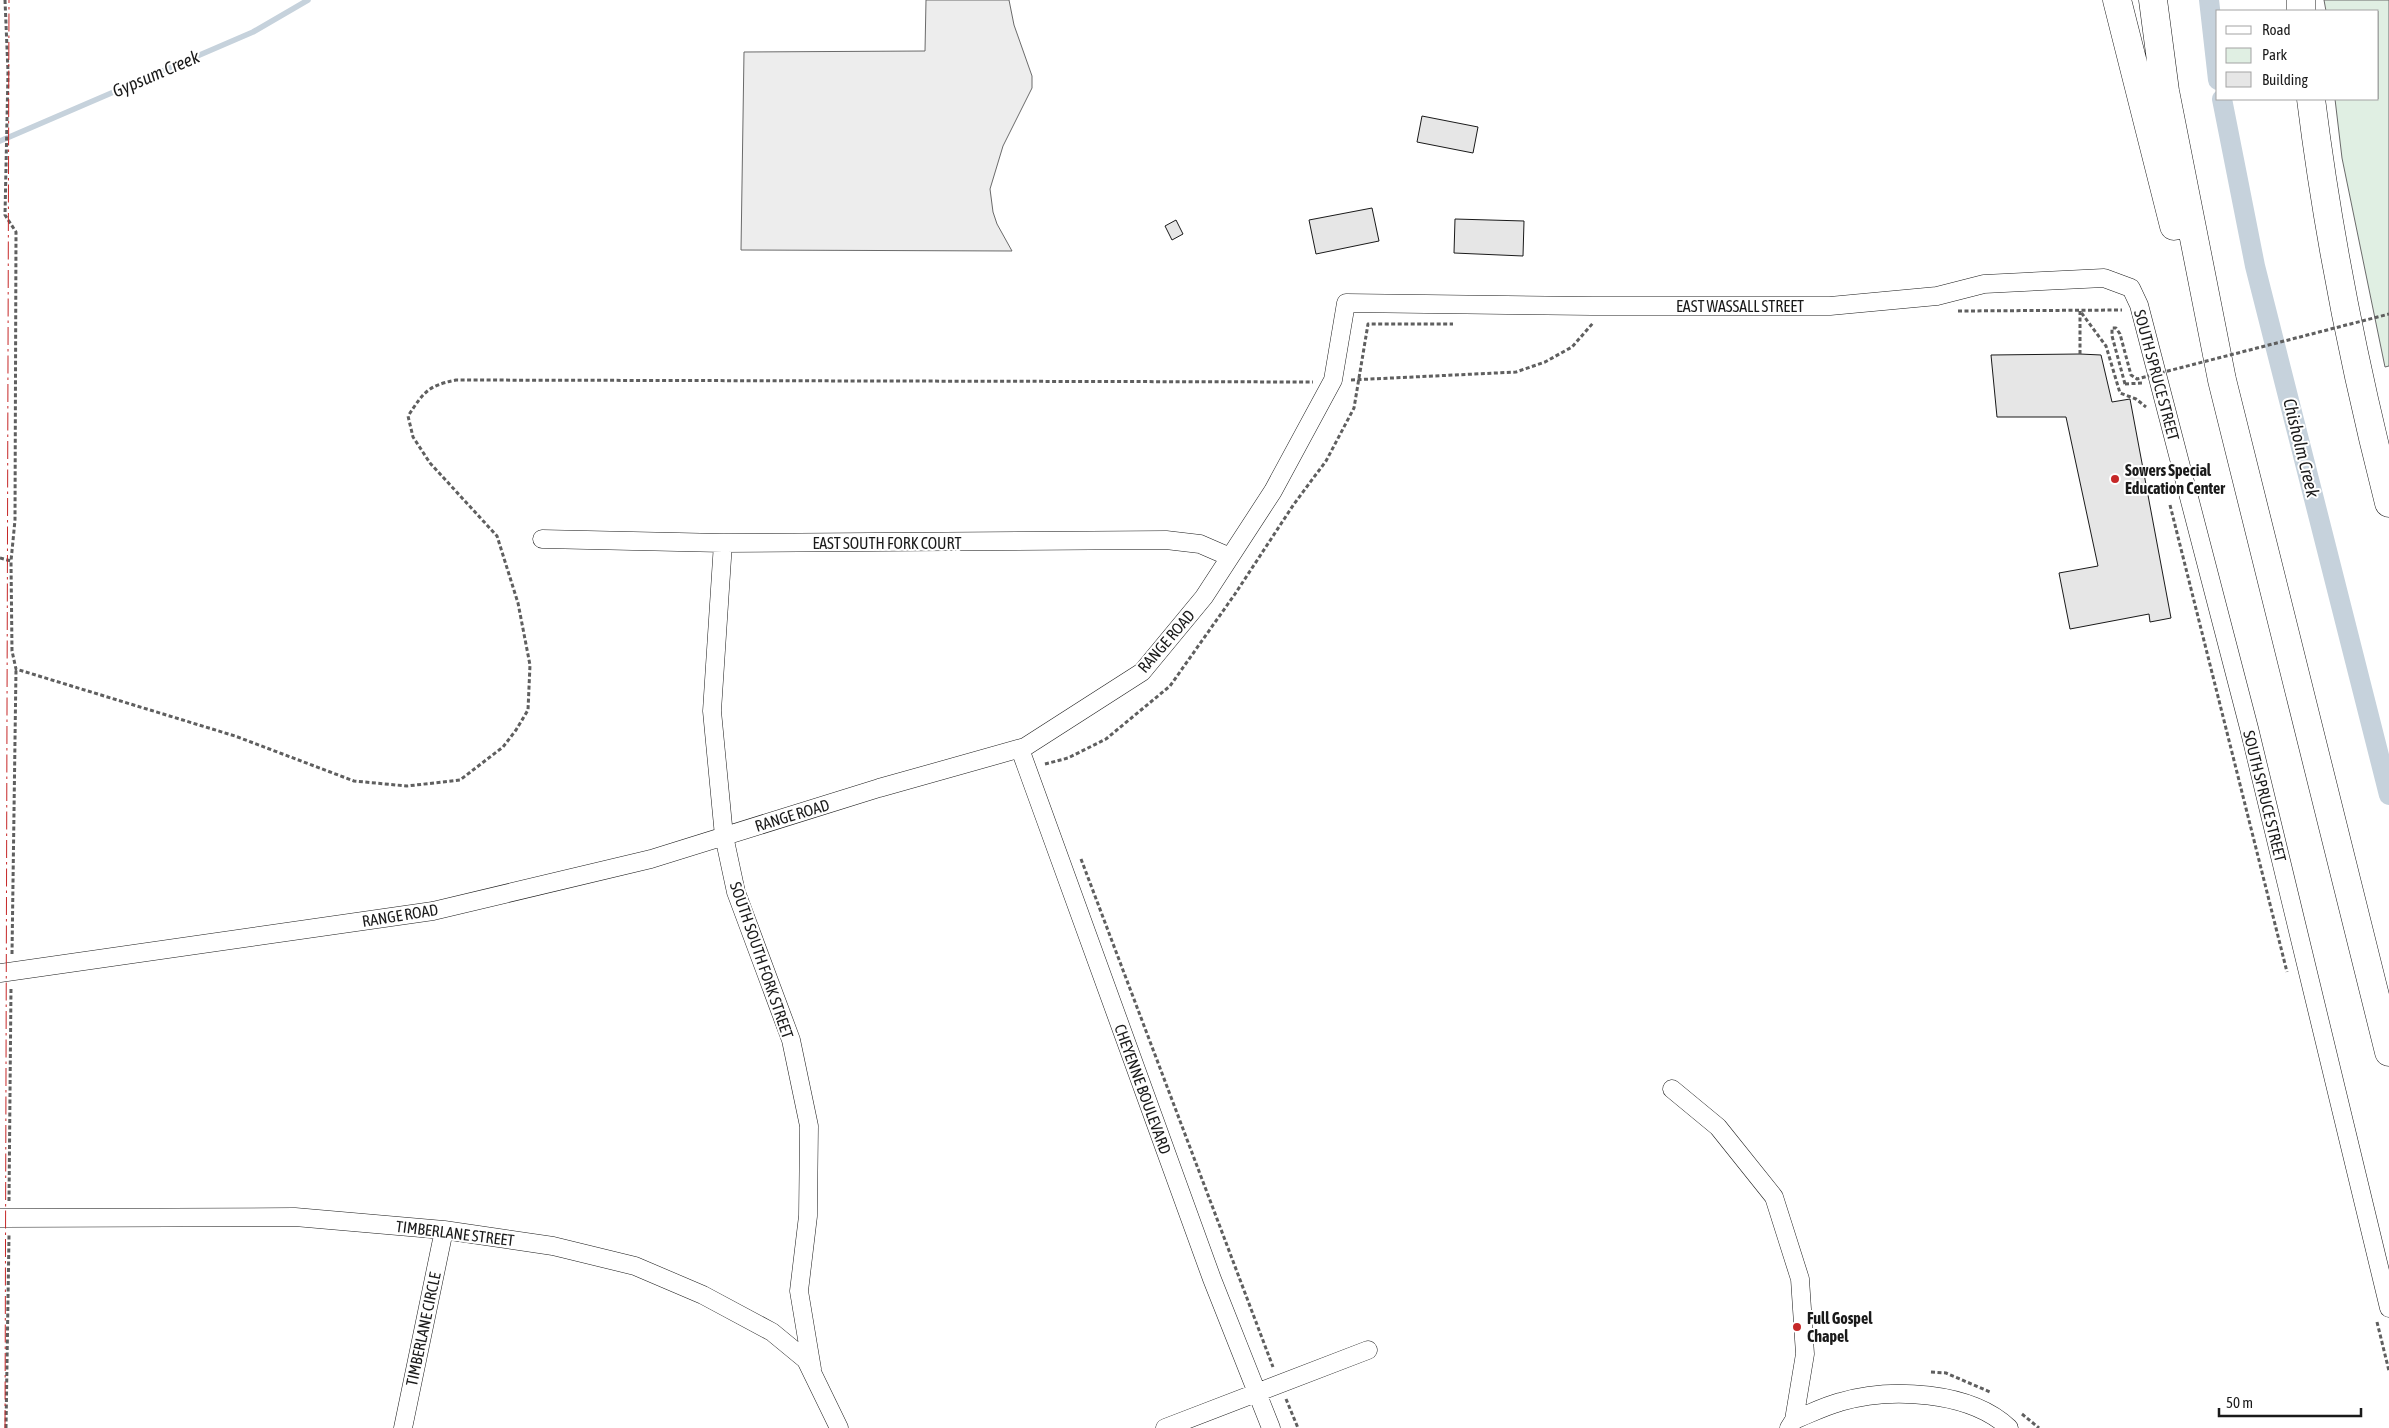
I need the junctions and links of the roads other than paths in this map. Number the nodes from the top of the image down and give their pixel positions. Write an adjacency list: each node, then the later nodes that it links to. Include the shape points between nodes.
1 (2117, 0): 6 (highway, via 2192,295)
2 (2153, 0): 6 (highway, via 2165,91)
3 (2311, 100): 7 (highway, via 2345,312)
4 (2131, 288): 5 (street, EAST WASSALL STREET, via 2104,278 1984,284 1937,296 1830,306 1596,313); 18 (street, SOUTH SPRUCE STREET, via 2139,305 2249,728)
5 (1346, 303): 10 (street, RANGE ROAD, via 1333,380 1273,491)
6 (2222, 380): 14 (highway)
7 (2389, 503)
8 (542, 539): 9 (street, EAST SOUTH FORK COURT)
9 (723, 543): 10 (street, EAST SOUTH FORK COURT, via 1166,540 1200,544); 12 (street, SOUTH SOUTH FORK STREET, via 712,711)
10 (1230, 557): 11 (street, RANGE ROAD, via 1204,597 1142,672)
11 (1020, 749): 12 (street, RANGE ROAD); 21 (street, CHEYENNE BOULEVARD, via 1212,1279)
12 (724, 836): 13 (street, RANGE ROAD, via 651,859 433,911); 20 (street, SOUTH SOUTH FORK STREET, via 736,892 791,1040 809,1126 808,1216 799,1291)
13 (6, 972)
14 (2389, 1052)
15 (1672, 1090): 22 (street, via 1718,1127 1774,1197 1800,1279 1805,1354)
16 (4, 1218): 17 (street, TIMBERLANE STREET, via 295,1217)
17 (444, 1230): 20 (street, TIMBERLANE STREET, via 553,1246 635,1266 704,1295 772,1332 806,1360); 23 (street, TIMBERLANE CIRCLE)
18 (2382, 1312)
19 (1368, 1350): 21 (street)
20 (813, 1374): 24 (street, TIMBERLANE STREET)
21 (1257, 1393): 25 (street); 26 (street, CHEYENNE BOULEVARD)
22 (1792, 1424): 27 (street, via 1841,1401 1921,1393 1959,1402 2000,1419)
23 (403, 1428)
24 (839, 1428)
25 (1165, 1428)
26 (1271, 1428)
27 (2009, 1428)

